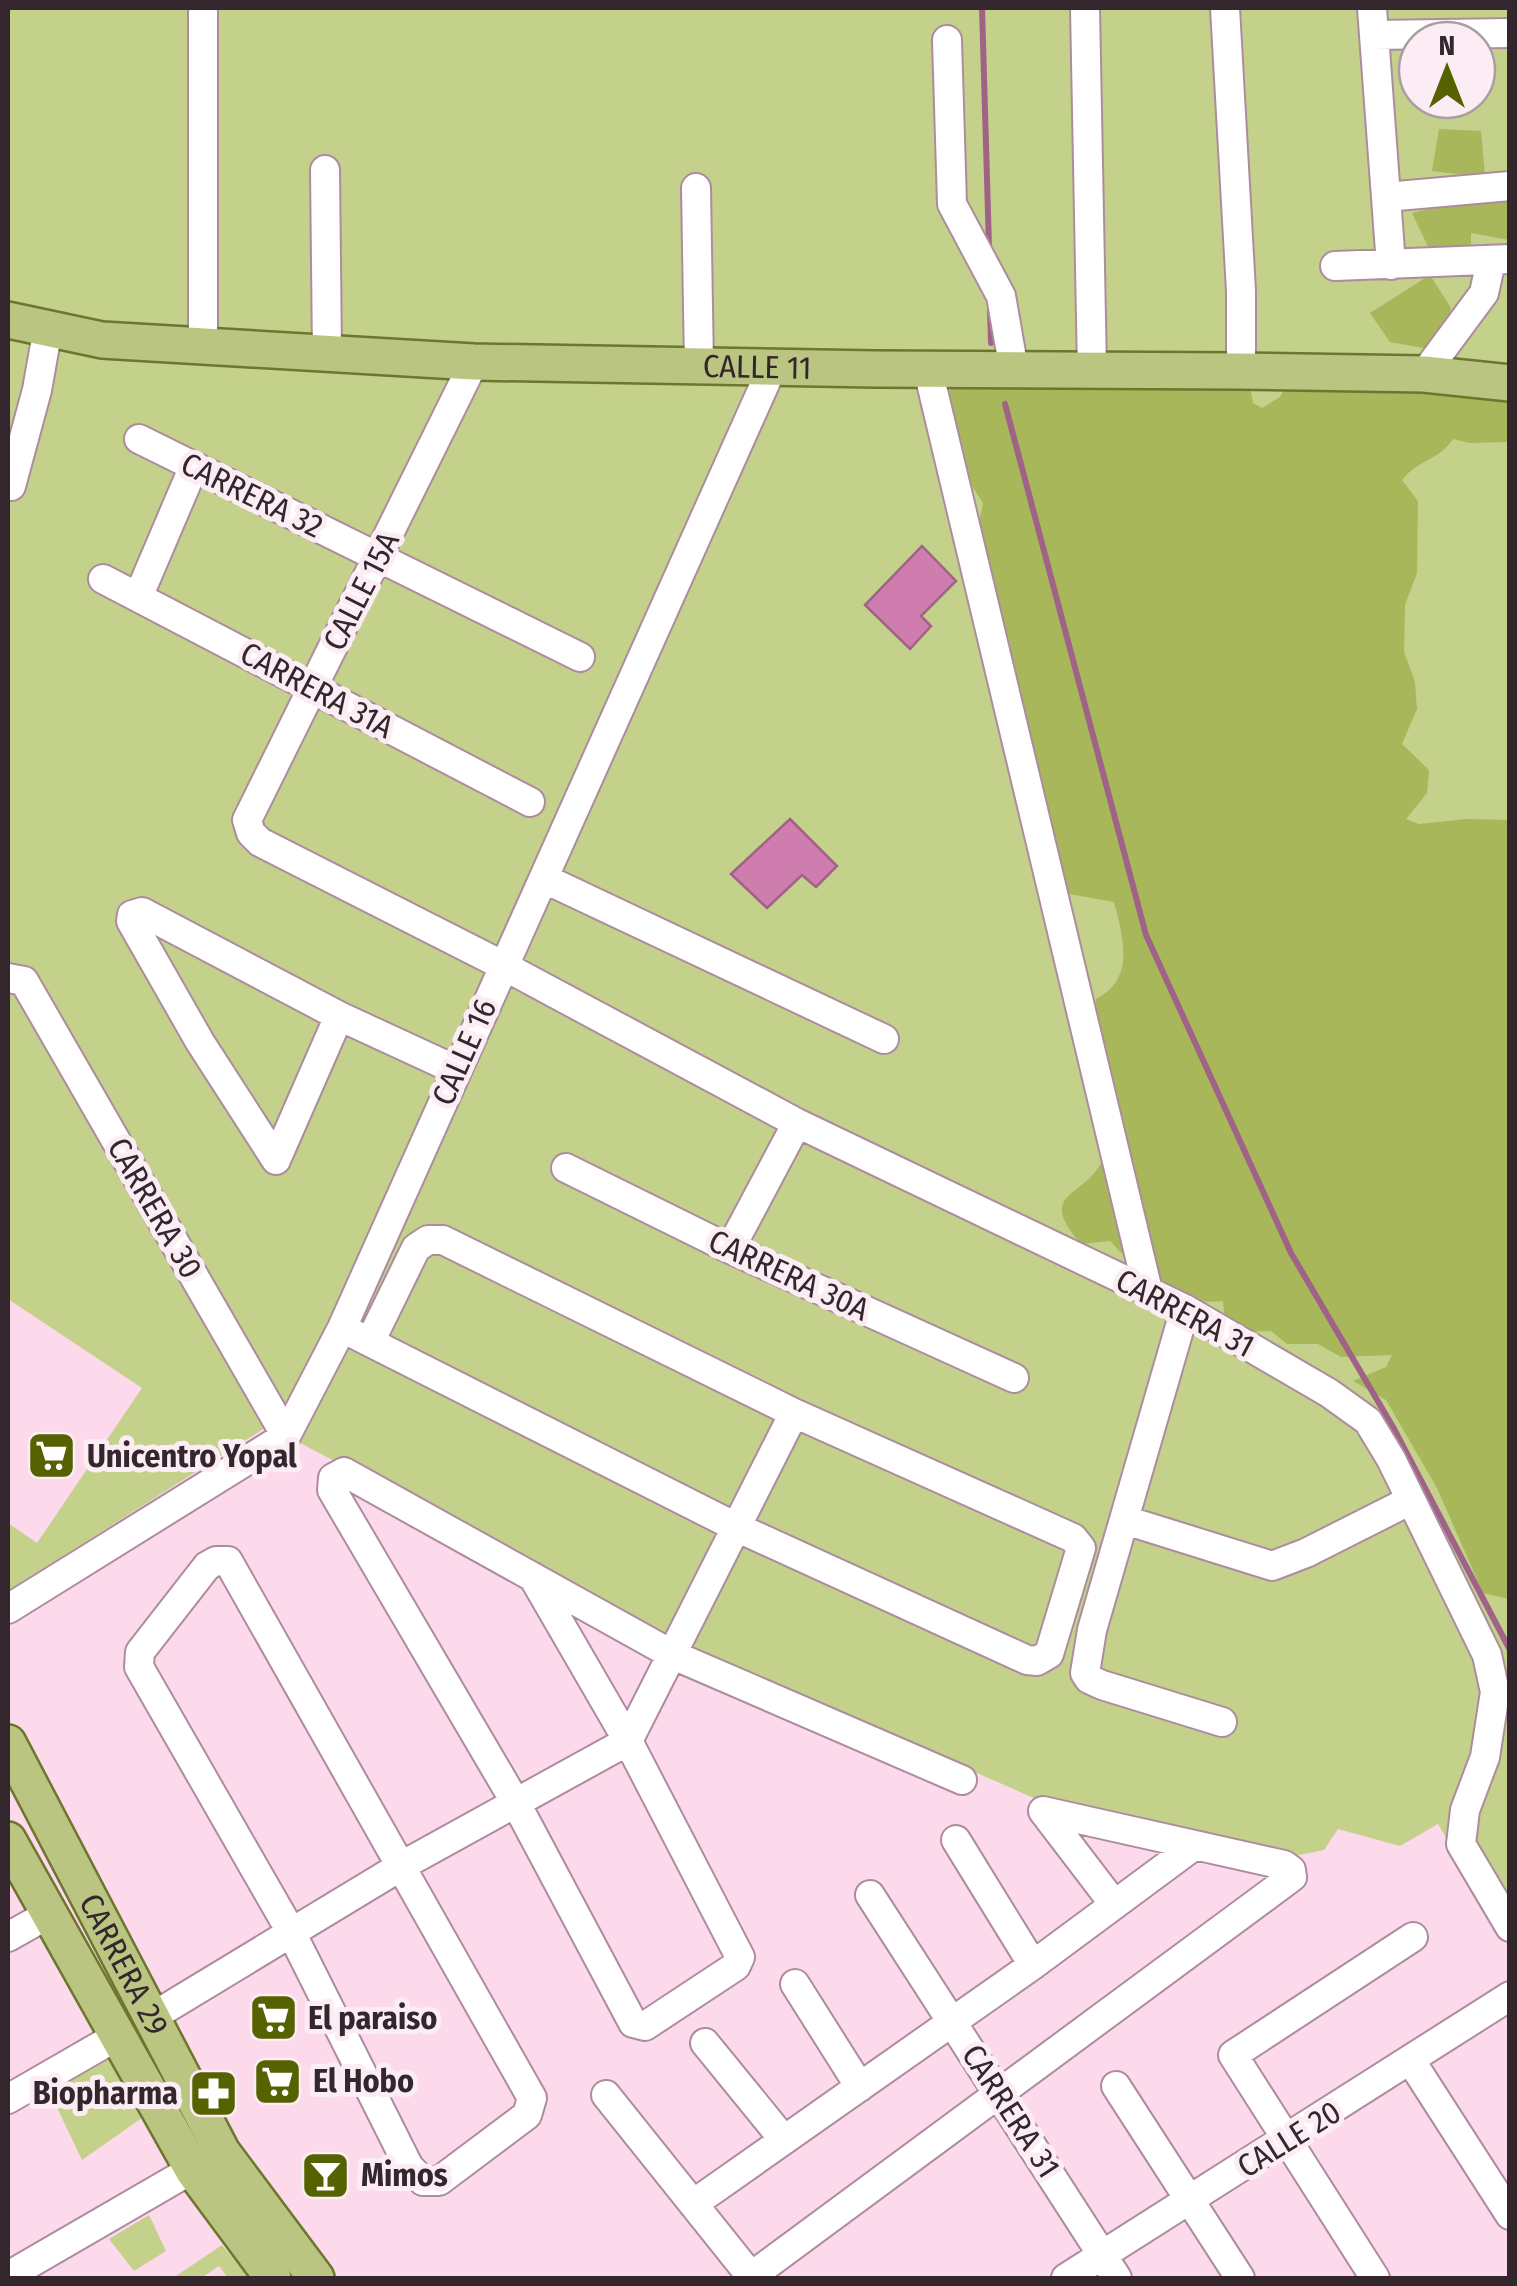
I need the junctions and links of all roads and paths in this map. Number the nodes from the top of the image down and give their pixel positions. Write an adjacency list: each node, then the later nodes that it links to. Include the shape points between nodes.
1 (1084, 8): 23 (street)
2 (1225, 8): 24 (street)
3 (204, 12): 16 (street)
4 (1373, 21): 5 (street); 10 (street)
5 (1510, 34)
6 (947, 40): 22 (street, via 952,204 1002,296)
7 (325, 170): 17 (street)
8 (1510, 186): 10 (street)
9 (696, 188): 19 (street)
10 (1386, 197): 12 (street)
11 (1500, 260): 12 (street); 25 (street)
12 (1391, 265): 13 (street)
13 (1334, 266)
14 (8, 320): 15 (main road, CALLE 11)
15 (48, 328): 16 (main road, CALLE 11, via 102,340); 29 (street)
16 (203, 346): 17 (main road, CALLE 11)
17 (327, 353): 18 (main road, CALLE 11)
18 (474, 362): 19 (main road, CALLE 11); 30 (street, CALLE 15A)
19 (700, 366): 20 (main road, CALLE 11)
20 (772, 368): 21 (main road, CALLE 11); 37 (street, CALLE 16)
21 (928, 370): 22 (main road, CALLE 11); 46 (street)
22 (1014, 370): 23 (main road, CALLE 11)
23 (1092, 370): 24 (main road, CALLE 11)
24 (1241, 370): 25 (main road, CALLE 11)
25 (1424, 374): 26 (main road, CALLE 11)
26 (1510, 383)
27 (139, 438): 28 (street, CARRERA 32)
28 (194, 466): 30 (street, CARRERA 32); 32 (street)
29 (10, 486)
30 (378, 557): 33 (street, CARRERA 32); 34 (street, CALLE 15A)
31 (104, 579): 32 (street, CARRERA 31A)
32 (138, 596): 34 (street, CARRERA 31A)
33 (580, 657)
34 (312, 688): 35 (street, CARRERA 31A); 36 (street, CALLE 15A)
35 (530, 802)
36 (247, 820): 38 (street, CARRERA 31, via 260,842)
37 (545, 880): 38 (street, CALLE 16); 41 (street)
38 (502, 965): 42 (street, CALLE 16); 43 (street, CARRERA 31)
39 (16, 979): 52 (street, CARRERA 30)
40 (339, 1016): 40 (street, via 142,912 132,914 200,1042 276,1160); 42 (street)
41 (884, 1039)
42 (456, 1070): 48 (street, CALLE 16)
43 (797, 1123): 45 (street); 46 (street, CARRERA 31)
44 (566, 1168): 45 (street, CARRERA 30A)
45 (730, 1249): 50 (street, CARRERA 30A)
46 (1148, 1291): 47 (street, CARRERA 31)
47 (1186, 1309): 53 (street, CARRERA 31, via 1368,1421); 54 (street)
48 (342, 1328): 49 (street); 52 (street, CALLE 16)
49 (370, 1342): 51 (street, via 416,1248 443,1240); 55 (street)
50 (1014, 1378)
51 (794, 1413): 55 (street); 55 (street, via 1073,1538 1081,1548 1049,1654 1027,1660)
52 (286, 1436): 57 (street)
53 (1411, 1500): 54 (street, via 1272,1566); 59 (street, CARRERA 31, via 1487,1655)
54 (1124, 1520): 61 (street, via 1085,1673 1102,1686)
55 (736, 1528): 58 (street)
56 (533, 1577): 58 (street); 62 (street); 65 (street, via 344,1472 333,1478 332,1490)
57 (8, 1609)
58 (673, 1656): 62 (street); 64 (street)
59 (1495, 1692): 60 (street); 73 (street, CARRERA 31, via 1461,1844)
60 (1510, 1719)
61 (1222, 1722)
62 (628, 1741): 65 (street); 65 (street, via 740,1958 645,2026 633,2023)
63 (8, 1743): 80 (main road, CARRERA 29)
64 (962, 1780)
65 (517, 1805): 69 (street)
66 (8, 1840): 72 (main road, CARRERA 29)
67 (956, 1840): 77 (street)
68 (1194, 1845): 71 (street); 71 (street, via 1044,1812); 88 (street, via 1284,1865 1292,1877)
69 (403, 1865): 74 (street); 74 (street, via 532,2098 528,2115 439,2181 423,2181 409,2167); 74 (street, via 228,1560 216,1560 140,1652 139,1667)
70 (870, 1895): 81 (street, CARRERA 31)
71 (1114, 1904): 77 (street)
72 (48, 1915): 76 (street); 82 (main road, CARRERA 29)
73 (1510, 1928)
74 (290, 1930): 80 (street)
75 (1413, 1936): 91 (street, via 1233,2055)
76 (8, 1938)
77 (1033, 1965): 81 (street)
78 (794, 1984): 86 (street)
79 (1510, 1996): 84 (street, CALLE 20)
80 (152, 2017): 92 (main road, CARRERA 29)
81 (954, 2022): 86 (street); 88 (street, CARRERA 31)
82 (119, 2035): 89 (street); 92 (main road, CARRERA 29)
83 (705, 2043): 90 (street)
84 (1412, 2061): 91 (street, CALLE 20); 95 (street)
85 (1116, 2086): 93 (street)
86 (860, 2087): 90 (street)
87 (606, 2095): 94 (street)
88 (1002, 2095): 96 (street, CARRERA 31); 98 (street)
89 (8, 2099)
90 (784, 2140): 94 (street)
91 (1288, 2140): 93 (street, CALLE 20); 103 (street)
92 (208, 2161): 97 (street); 99 (main road, CARRERA 29); 100 (main road, CARRERA 29)
93 (1189, 2201): 96 (street, CALLE 20); 102 (street)
94 (693, 2204): 98 (street)
95 (1510, 2214)
96 (1110, 2267): 101 (street, CALLE 20)
97 (8, 2276)
98 (750, 2277)
99 (273, 2278)
100 (316, 2278)
101 (1066, 2278)
102 (1240, 2278)
103 (1375, 2278)

